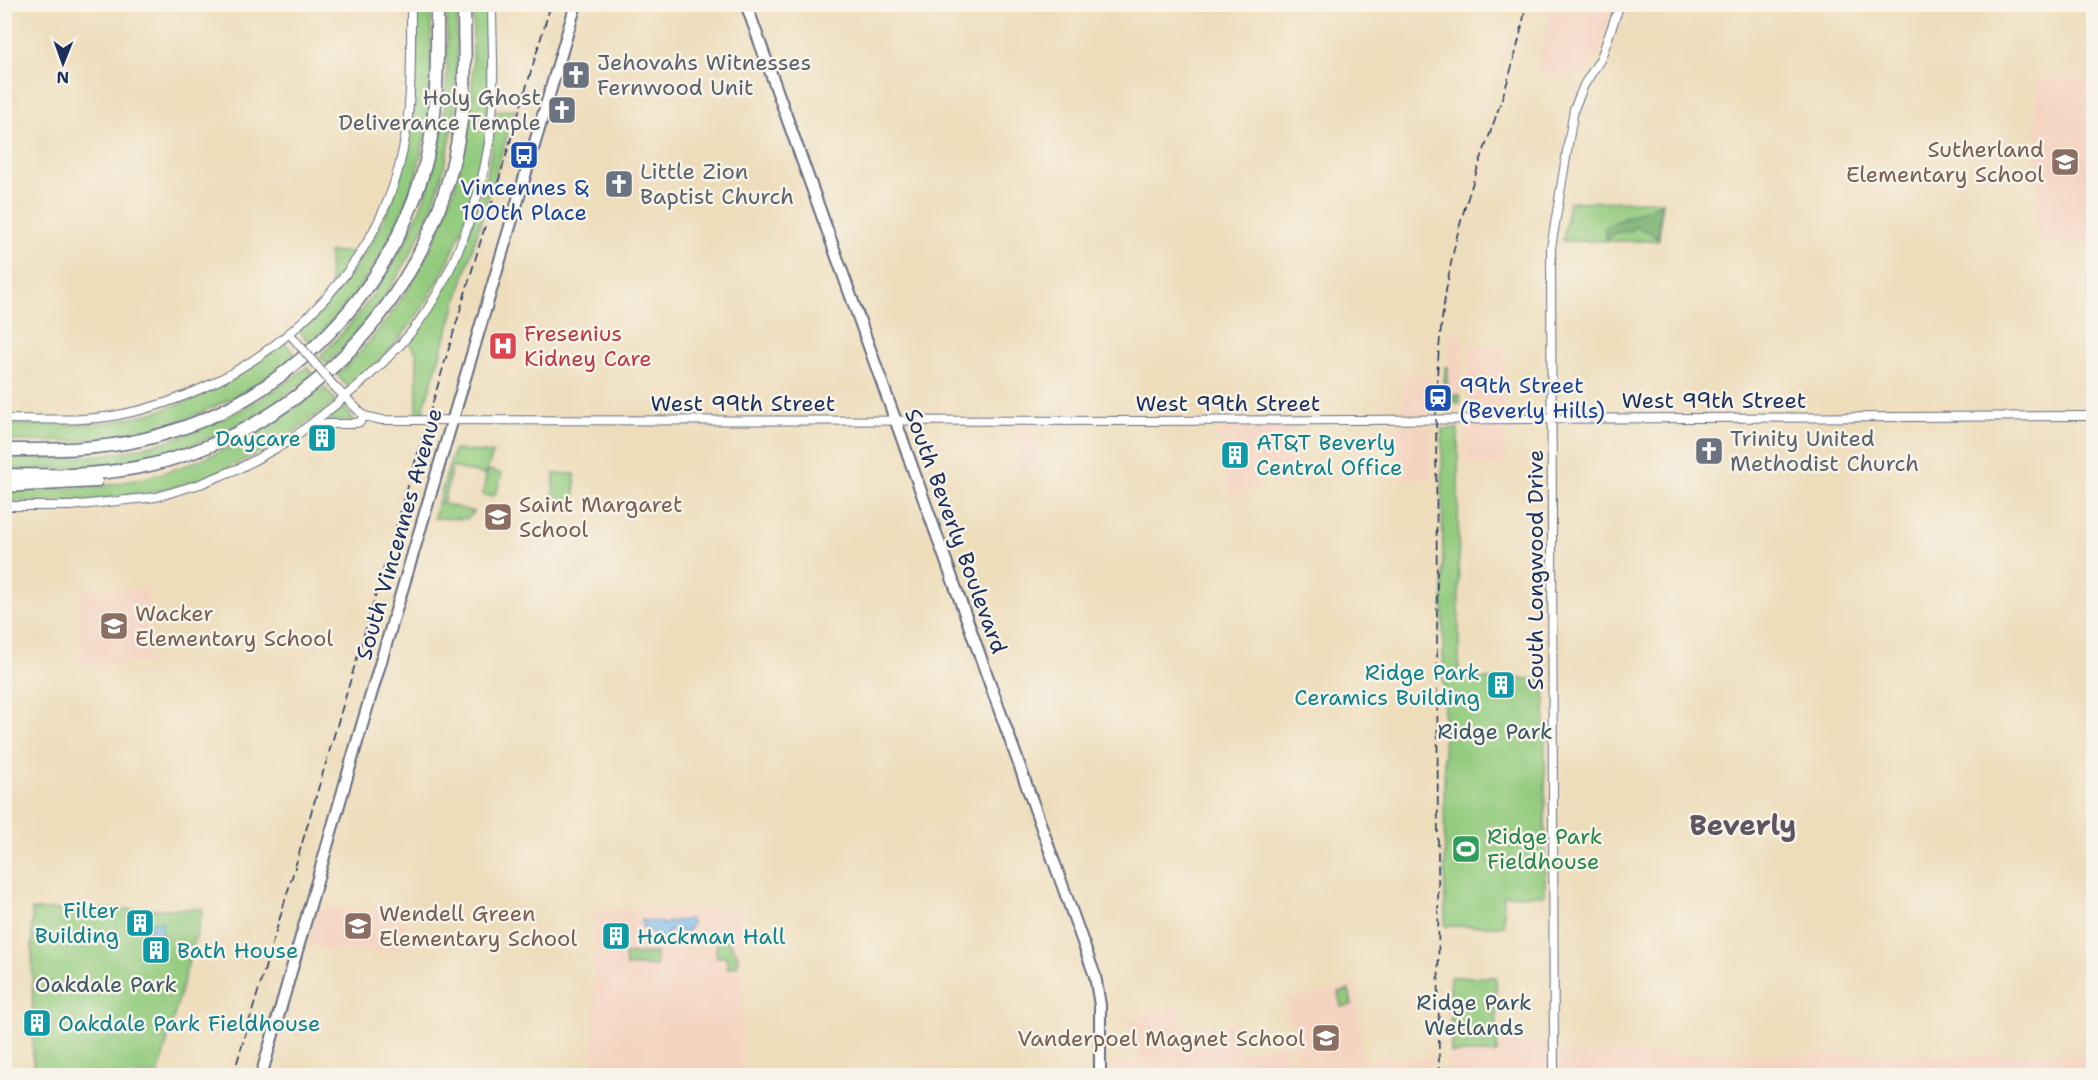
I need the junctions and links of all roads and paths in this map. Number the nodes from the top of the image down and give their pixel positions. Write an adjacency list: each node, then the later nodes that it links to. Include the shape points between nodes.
1 (411, 4): 8 (street, via 410,100 404,143 390,193 363,248 338,284)
2 (437, 4): 17 (highway, via 435,106 422,176 394,247 334,330 275,380 198,423 121,444 65,449)
3 (464, 4): 18 (highway, via 461,126 447,186 419,255 381,315 325,375 275,413 191,453)
4 (492, 4): 9 (street, via 490,134 471,213 453,262 433,301 412,330)
5 (576, 4): 14 (main road, South Vincennes Avenue)
6 (746, 4): 15 (main road, South Beverly Boulevard)
7 (1620, 4): 13 (street, South Longwood Drive, via 1601,57 1574,109 1551,248)
8 (289, 333): 9 (street, bridge); 11 (street, via 226,377 167,402 102,417)
9 (345, 398): 12 (street); 16 (street)
10 (2094, 416): 13 (street, West 99th Street)
11 (4, 419)
12 (362, 419): 14 (street, West 99th Street); 16 (street, West 99th Street, via 351,424)
13 (1552, 420): 15 (street, West 99th Street); 24 (street, South Longwood Drive)
14 (453, 421): 15 (street, West 99th Street); 22 (main road, South Vincennes Avenue)
15 (896, 421): 23 (main road, South Beverly Boulevard, via 1095,976 1100,1005)
16 (311, 424): 21 (street, via 242,467 156,497 70,506)
17 (4, 447)
18 (124, 470): 19 (highway); 20 (highway, via 104,480)
19 (4, 476)
20 (4, 486)
21 (4, 506)
22 (261, 1076)
23 (1100, 1076)
24 (1554, 1076)

